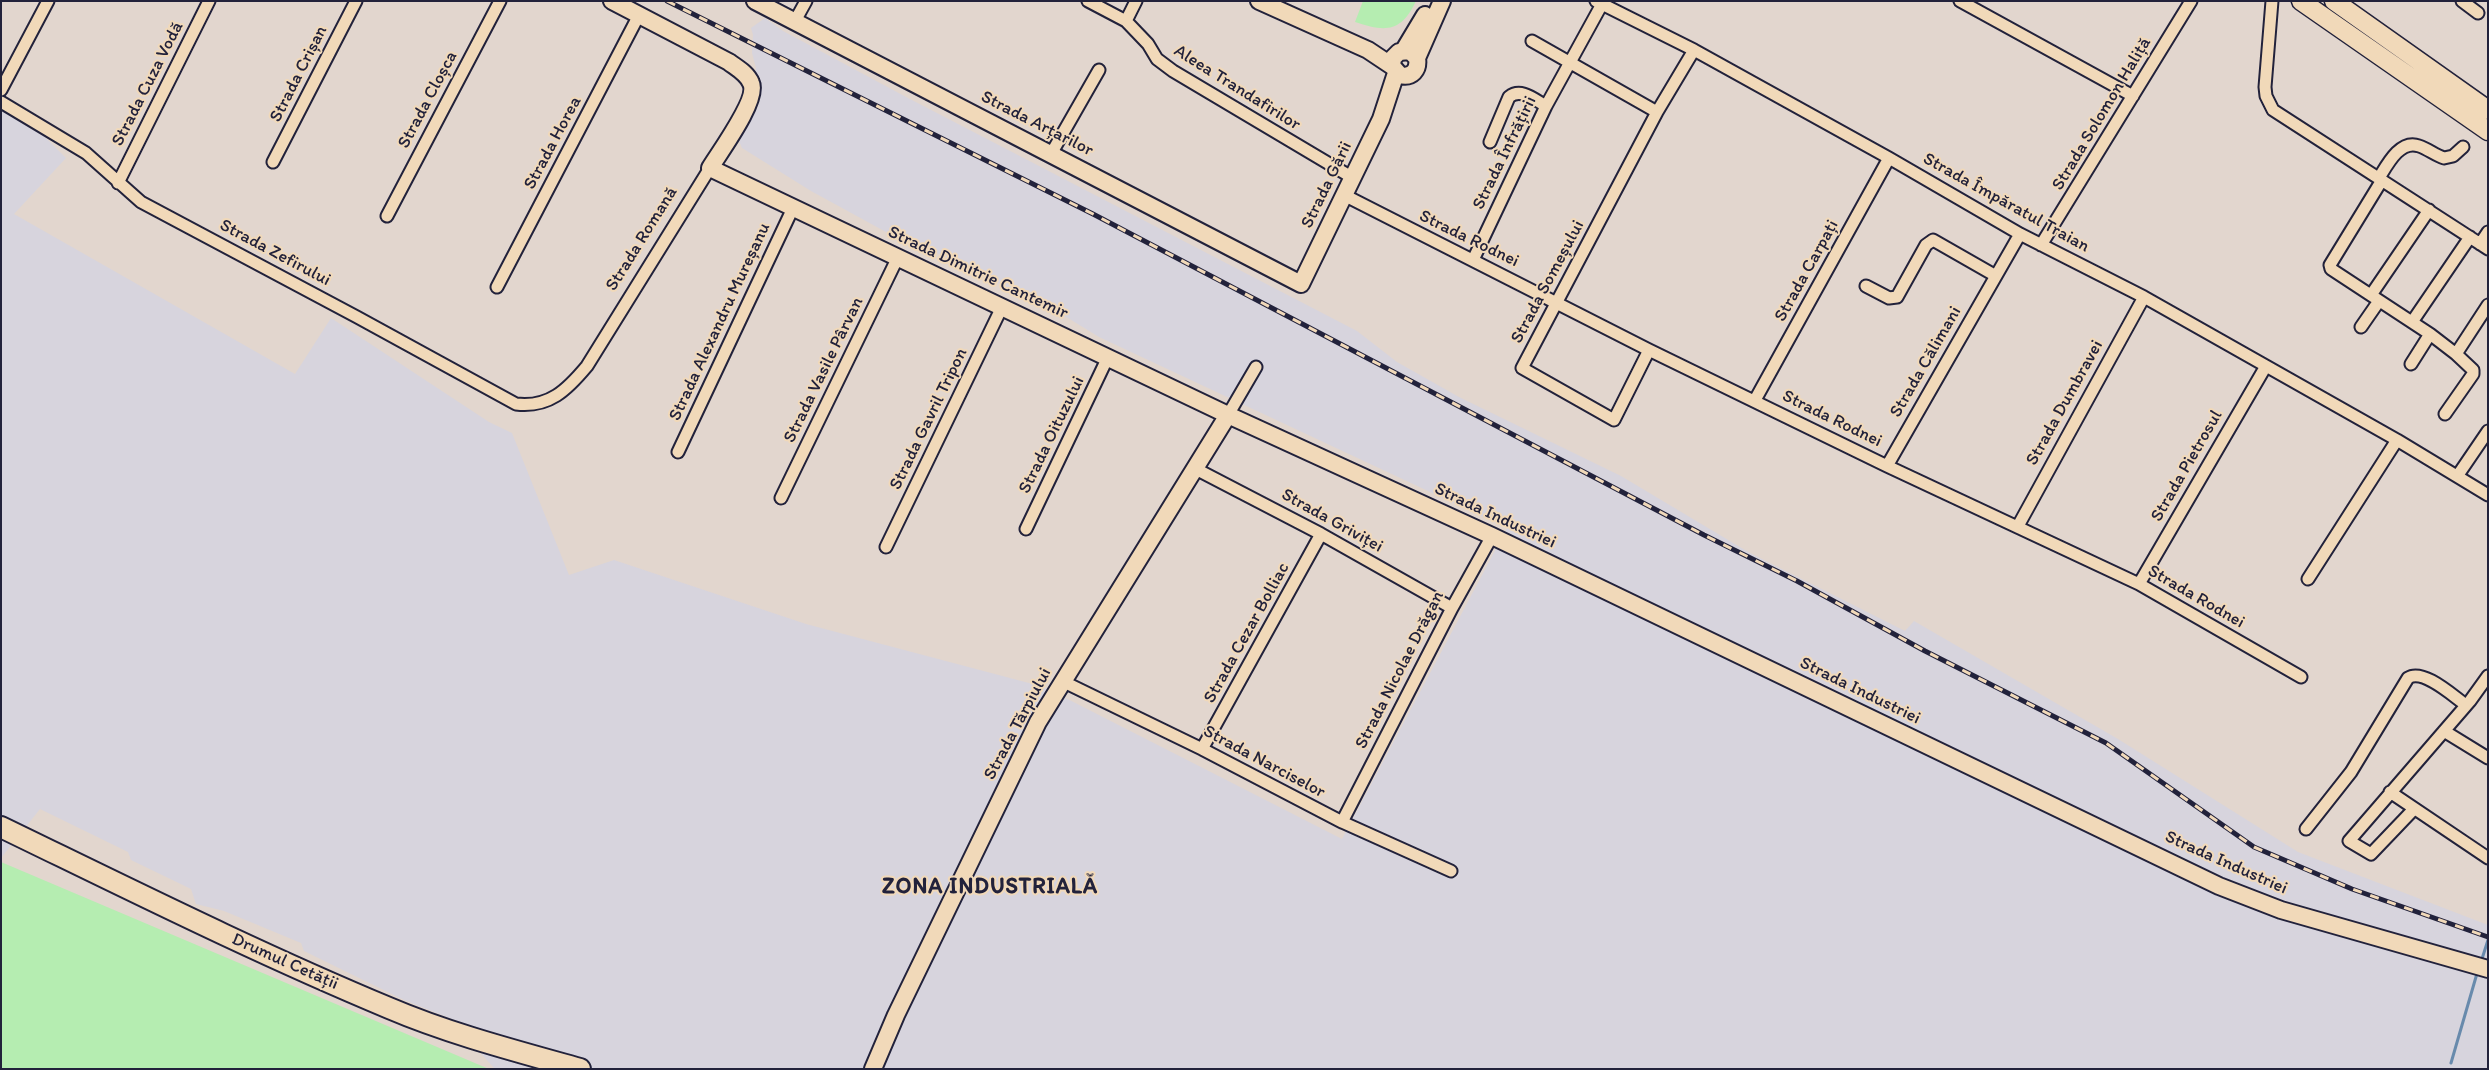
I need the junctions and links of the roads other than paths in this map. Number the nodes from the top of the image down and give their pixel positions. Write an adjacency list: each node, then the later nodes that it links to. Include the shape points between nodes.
1 (48, 1): 29 (street)
2 (209, 1): 44 (street, Strada Cuza Vodă)
3 (356, 1): 40 (street, Strada Crișan)
4 (500, 1): 48 (street, Strada Cloșca)
5 (612, 1): 21 (street)
6 (755, 1): 22 (street, Strada Arțarilor)
7 (806, 1): 22 (street)
8 (1088, 1): 23 (street, Aleea Trandafirilor)
9 (1136, 1): 23 (street)
10 (1259, 1): 27 (street)
11 (1431, 1): 27 (street, Strada Gării)
12 (1442, 1): 27 (street, Strada Gării)
13 (1960, 1): 30 (street)
14 (2192, 1): 30 (street, Strada Solomon Haliță)
15 (2272, 1): 43 (street, via 2265,87 2269,104 2282,117)
16 (2301, 1): 35 (main road)
17 (2334, 1): 33 (main road)
18 (2462, 1): 20 (street)
19 (1599, 3): 25 (street, Strada Împăratul Traian); 26 (street, Strada Înfrățirii)
20 (2478, 13)
21 (639, 15): 41 (street, Strada Romană, via 729,62 752,84 752,94 744,112); 59 (street, Strada Horea)
22 (795, 21): 38 (street, Strada Arțarilor)
23 (1126, 22): 42 (street, Aleea Trandafirilor, via 1148,44 1157,59 1173,70)
24 (1532, 41): 26 (street)
25 (1694, 50): 34 (street, Strada Someșului); 39 (street, Strada Împăratul Traian)
26 (1570, 61): 32 (street, Strada Înfrățirii); 34 (street)
27 (1402, 63): 42 (street, Strada Gării, via 1388,103)
28 (1100, 70): 38 (street)
29 (1, 90)
30 (2132, 96): 52 (street, Strada Solomon Haliță)
31 (1, 102): 44 (street, Strada Zefirului, via 86,153)
32 (1546, 106): 36 (street, via 1522,93 1513,94); 55 (street, Strada Înfrățirii)
33 (2488, 110)
34 (1657, 112): 62 (street, Strada Someșului)
35 (2488, 131)
36 (1490, 142)
37 (2463, 147): 43 (street, via 2453,156 2444,158 2420,146 2410,145 2392,157)
38 (1051, 154): 57 (street, Strada Arțarilor)
39 (1889, 158): 50 (street, Strada Împăratul Traian); 74 (street, Strada Carpați)
40 (273, 162)
41 (710, 168): 46 (street, Strada Dimitrie Cantemir); 75 (street, Strada Romană, via 587,366)
42 (1353, 178): 45 (street, Strada Gării)
43 (2380, 179): 47 (street); 61 (street, via 2330,263 2331,269)
44 (118, 183): 75 (street, Strada Zefirului, via 141,202 516,404 532,406)
45 (1344, 195): 55 (street, Strada Rodnei); 57 (street, Strada Gării)
46 (793, 208): 54 (street, Strada Dimitrie Cantemir); 80 (street, Strada Alexandru Mureșanu)
47 (2429, 210): 51 (street); 61 (street)
48 (387, 216)
49 (2488, 232): 53 (street)
50 (2020, 234): 52 (street, Strada Împăratul Traian); 56 (street, Strada Călimani)
51 (2470, 237): 53 (street); 65 (street)
52 (2041, 245): 60 (street, Strada Împăratul Traian)
53 (2484, 246)
54 (898, 257): 64 (street, Strada Dimitrie Cantemir); 85 (street, Strada Vasile Pârvan)
55 (1473, 260): 62 (street, Strada Rodnei)
56 (1996, 276): 58 (street, via 1933,240 1926,246 1897,297 1889,298); 81 (street, Strada Călimani)
57 (1301, 284)
58 (1866, 286)
59 (497, 287)
60 (2144, 297): 72 (street, Strada Împăratul Traian); 86 (street, Strada Dumbravei)
61 (2375, 298): 65 (street); 66 (street)
62 (1557, 302): 68 (street, Strada Rodnei); 68 (street, Strada Someșului, via 1522,368 1614,420)
63 (2488, 305): 69 (street)
64 (1002, 307): 70 (street, Strada Dimitrie Cantemir); 90 (street, Strada Gavril Tripon)
65 (2412, 322): 67 (street)
66 (2360, 327)
67 (2430, 334): 69 (street); 71 (street)
68 (1649, 350): 74 (street, Strada Rodnei)
69 (2456, 354): 76 (street, via 2471,366 2473,374)
70 (1108, 357): 77 (street, Strada Dimitrie Cantemir); 87 (street, Strada Oituzului)
71 (2410, 364)
72 (2266, 366): 79 (street, Strada Împăratul Traian); 92 (street, Strada Pietrosul)
73 (1256, 367): 77 (street)
74 (1755, 400): 81 (street, Strada Rodnei)
75 (548, 402)
76 (2445, 414)
77 (1228, 415): 82 (street, Strada Tărpiului); 89 (street, Strada Industriei)
78 (2488, 431): 83 (street)
79 (2397, 440): 83 (street, Strada Împăratul Traian); 91 (street)
80 (678, 452)
81 (1887, 466): 86 (street, Strada Rodnei)
82 (1194, 468): 88 (street, Strada Griviței); 96 (street, Strada Tărpiului)
83 (2458, 475): 84 (street, Strada Împăratul Traian)
84 (2488, 495)
85 (782, 498)
86 (2018, 526): 92 (street, Strada Rodnei)
87 (1026, 529)
88 (1322, 534): 93 (street, Strada Griviței); 99 (street, Strada Cezar Bolliac)
89 (1492, 536): 93 (street, Strada Nicolae Drăgan); 108 (street, Strada Industriei, via 2219,886 2281,910)
90 (886, 547)
91 (2308, 579)
92 (2139, 584): 95 (street, Strada Rodnei)
93 (1452, 608): 103 (street, Strada Nicolae Drăgan)
94 (2488, 676): 97 (street)
95 (2301, 677)
96 (1062, 681): 99 (street, Strada Narciselor); 110 (street, Strada Tărpiului, via 1020,760)
97 (2466, 705): 98 (street); 105 (street, via 2422,675 2413,674 2351,772)
98 (2444, 730): 100 (street); 101 (street)
99 (1202, 749): 103 (street, Strada Narciselor)
100 (2488, 758)
101 (2390, 792): 102 (street); 102 (street, via 2348,841 2371,854)
102 (2414, 809): 106 (street)
103 (1342, 822): 107 (street, Strada Narciselor)
104 (1, 827): 109 (highway, Drumul Cetății, via 208,927 390,1009 494,1045)
105 (2306, 829)
106 (2488, 858)
107 (1451, 871)
108 (2488, 969)
109 (580, 1069)
110 (873, 1069)

